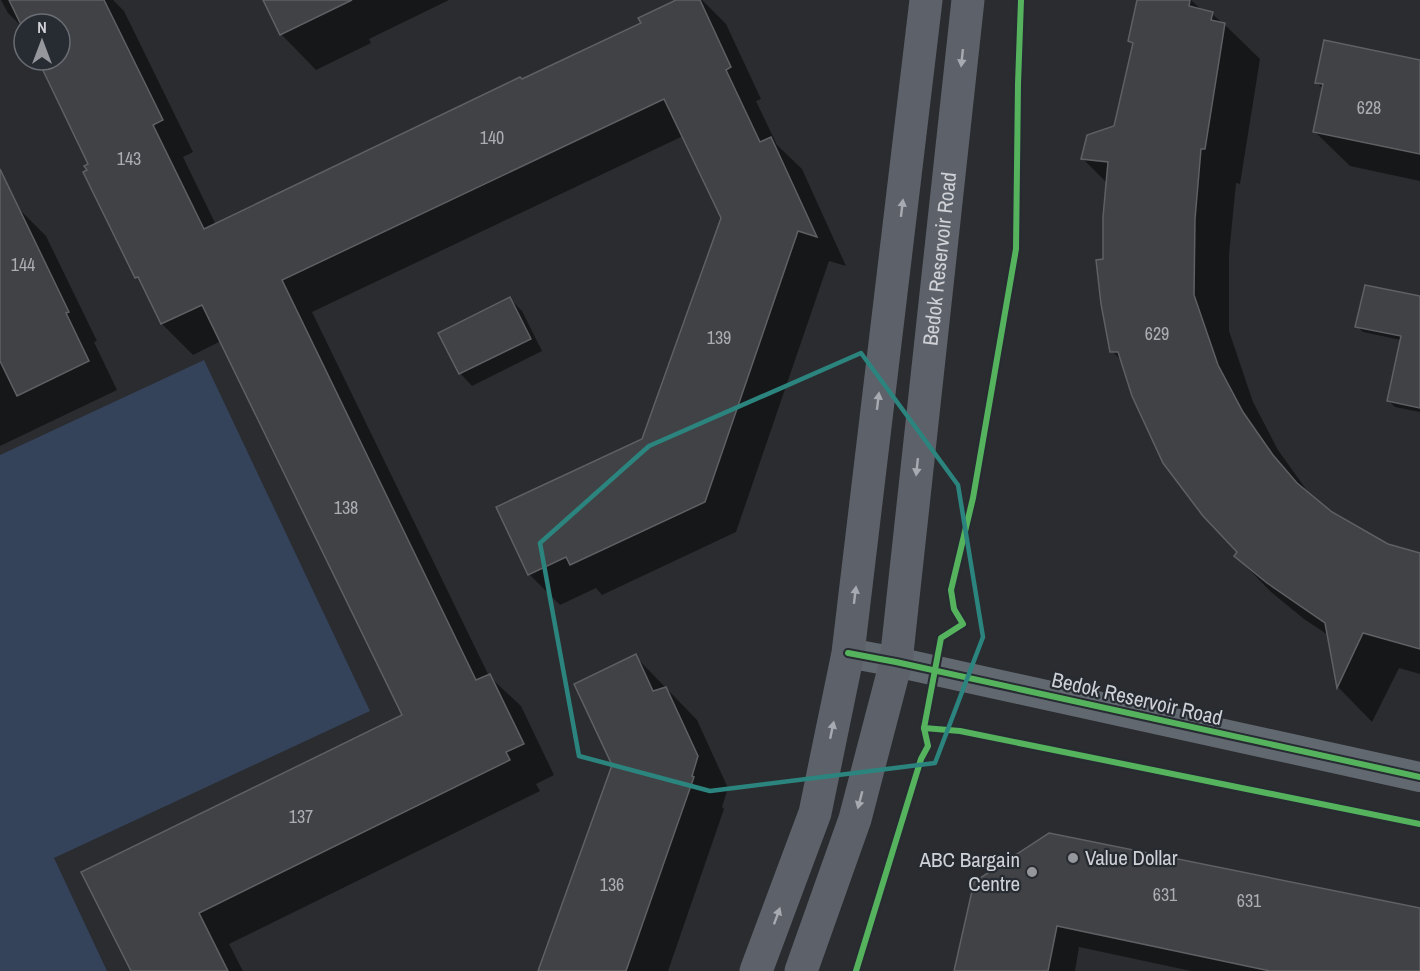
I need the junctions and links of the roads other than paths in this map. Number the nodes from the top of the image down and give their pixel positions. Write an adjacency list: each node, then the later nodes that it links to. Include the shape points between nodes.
1 (926, 0): 3 (main road, Bedok Reservoir Road, one-way to 1)
2 (968, 0): 4 (main road, Bedok Reservoir Road, one-way to 4)
3 (848, 653): 4 (street, Bedok Reservoir Road); 6 (main road, Bedok Reservoir Road, one-way to 3, via 815,813)
4 (896, 662): 5 (street, Bedok Reservoir Road); 7 (main road, Bedok Reservoir Road, one-way to 7, via 855,819)
5 (1420, 777)
6 (756, 971)
7 (801, 971)

